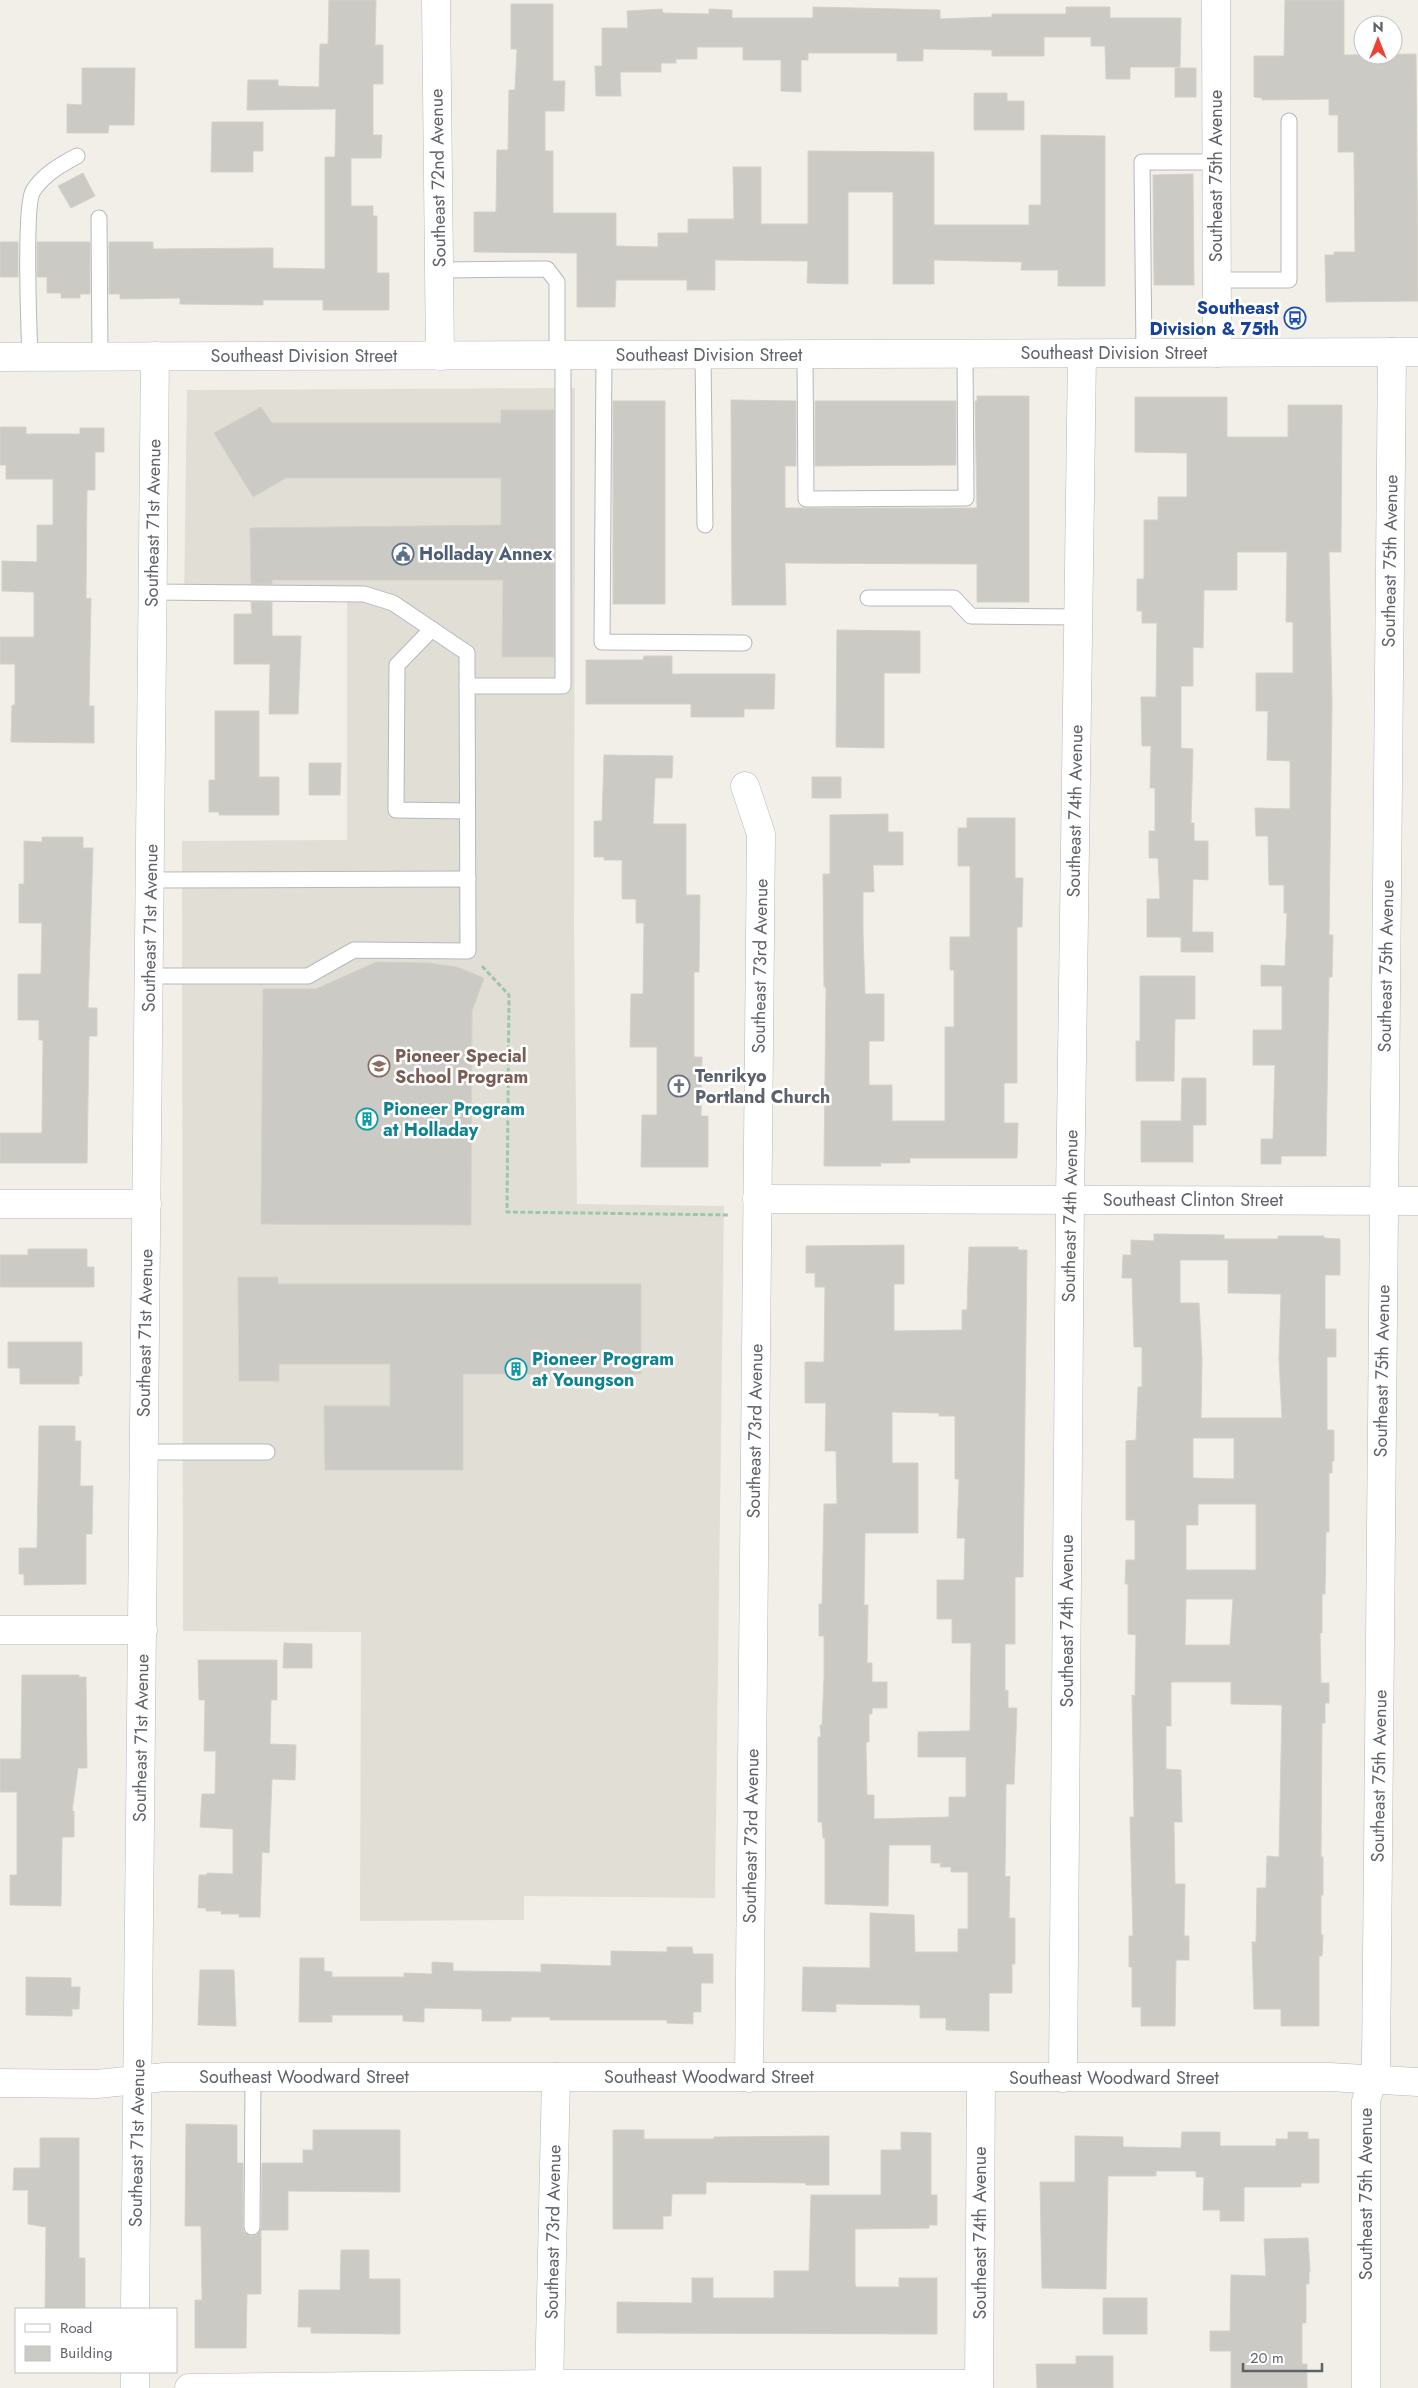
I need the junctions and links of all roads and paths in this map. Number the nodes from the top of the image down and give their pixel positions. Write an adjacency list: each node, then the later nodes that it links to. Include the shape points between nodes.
1 (436, 0): 7 (street, Southeast 72nd Avenue)
2 (1216, 0): 5 (street, Southeast 75th Avenue)
3 (1289, 121): 8 (lane, via 1289,280)
4 (77, 156): 22 (lane, via 57,166 31,193)
5 (1216, 162): 8 (street, Southeast 75th Avenue); 10 (lane, via 1142,162)
6 (99, 218): 16 (lane)
7 (440, 270): 18 (street, Southeast 72nd Avenue); 19 (lane, via 547,269 557,282)
8 (1217, 280): 11 (street, Southeast 75th Avenue)
9 (1405, 352): 11 (street, Southeast Division Street); 37 (street, Southeast 75th Avenue)
10 (1144, 353): 11 (street, Southeast Division Street); 13 (street, Southeast Division Street)
11 (1217, 353)
12 (965, 354): 13 (street, Southeast Division Street); 15 (street, Southeast Division Street); 15 (lane, via 966,498 816,499 806,499)
13 (1082, 354): 26 (street, Southeast 74th Avenue)
14 (703, 355): 15 (street, Southeast Division Street); 20 (street, Southeast Division Street); 23 (lane)
15 (805, 355)
16 (100, 356): 17 (street, Southeast Division Street); 22 (street, Southeast Division Street)
17 (156, 356): 18 (street, Southeast Division Street); 24 (street, Southeast 71st Avenue)
18 (440, 356): 19 (street, Southeast Division Street)
19 (560, 356): 20 (street, Southeast Division Street); 29 (lane, via 563,686)
20 (604, 356): 28 (lane, via 602,642)
21 (0, 357): 22 (street, Southeast Division Street)
22 (30, 357)
23 (704, 524)
24 (153, 592): 27 (lane, via 364,594 394,603); 33 (street, Southeast 71st Avenue)
25 (868, 598): 26 (lane, via 954,598 971,616)
26 (1078, 617): 36 (street, Southeast 74th Avenue)
27 (432, 629): 29 (lane, via 468,652); 31 (lane, via 397,665 396,810)
28 (744, 643)
29 (468, 686): 31 (lane)
30 (745, 786): 41 (street, Southeast 73rd Avenue, via 761,834)
31 (468, 811): 32 (lane)
32 (468, 879): 33 (lane); 34 (lane)
33 (150, 880): 35 (street, Southeast 71st Avenue)
34 (468, 951): 35 (lane, via 354,950 308,976); 41 (path, via 509,995 507,1212)
35 (149, 976): 40 (street, Southeast 71st Avenue)
36 (1070, 1199): 37 (street, Southeast Clinton Street); 41 (street, Southeast Clinton Street); 50 (street, Southeast 74th Avenue)
37 (1384, 1201): 38 (street, Southeast Clinton Street); 52 (street, Southeast 75th Avenue, via 1376,2066)
38 (1418, 1201)
39 (0, 1204): 40 (street)
40 (147, 1204): 42 (street, Southeast 71st Avenue)
41 (757, 1207): 48 (street, Southeast 73rd Avenue)
42 (144, 1452): 43 (lane); 45 (street, Southeast 71st Avenue)
43 (267, 1452)
44 (0, 1630): 45 (street)
45 (143, 1630): 51 (street, Southeast 71st Avenue)
46 (556, 2076): 47 (street, Southeast Woodward Street); 48 (street, Southeast Woodward Street); 58 (street, Southeast 73rd Avenue)
47 (253, 2077): 51 (street, Southeast Woodward Street); 55 (lane)
48 (749, 2078): 49 (street, Southeast Woodward Street)
49 (981, 2078): 50 (street, Southeast Woodward Street); 59 (street, Southeast 74th Avenue)
50 (1064, 2078): 52 (street, Southeast Woodward Street, via 1329,2077)
51 (138, 2080): 54 (street, Southeast Woodward Street, via 98,2084); 56 (street, Southeast 71st Avenue)
52 (1372, 2081): 53 (street, Southeast Woodward Street); 63 (street, Southeast 75th Avenue, via 1366,2101)
53 (1418, 2082)
54 (0, 2083)
55 (252, 2227)
56 (135, 2308)
57 (135, 2373): 61 (street)
58 (549, 2386): 59 (street); 60 (street)
59 (979, 2386)
60 (334, 2387): 62 (street)
61 (134, 2388)
62 (189, 2388)
63 (1366, 2388)

